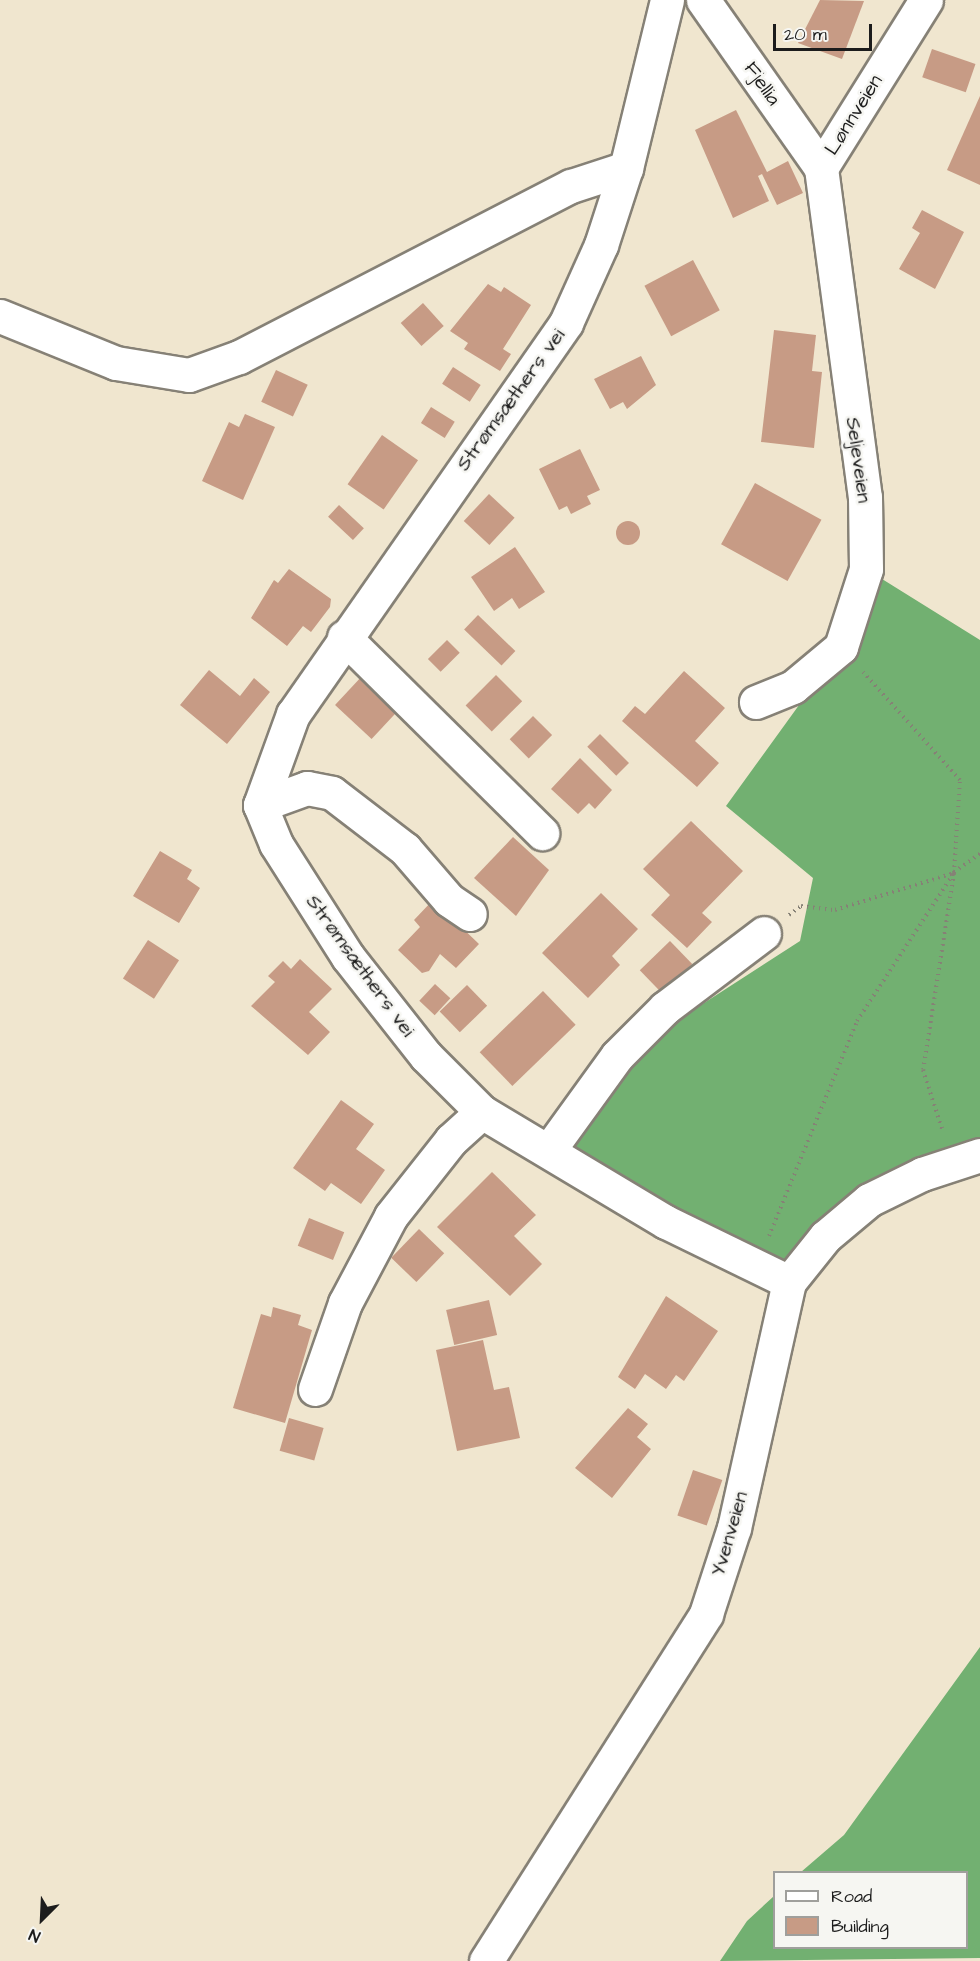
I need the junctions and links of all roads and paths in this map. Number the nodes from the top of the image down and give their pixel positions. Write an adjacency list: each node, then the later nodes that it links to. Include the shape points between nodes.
1 (667, 0): 4 (street, Strømsæthers vei)
2 (703, 0): 5 (street, Fjellia)
3 (926, 0): 5 (street, Lønnveien)
4 (626, 168): 6 (street, via 571,186 239,357 189,375 141,371); 7 (street, Strømsæthers vei, via 602,245 566,323)
5 (821, 168): 8 (street, Seljeveien, via 865,497 866,569)
6 (0, 316)
7 (344, 637): 10 (street, Strømsæthers vei, via 293,714); 11 (street)
8 (841, 647): 9 (street, via 793,687); 13 (path, via 960,780)
9 (756, 702)
10 (260, 805): 14 (street, via 307,788 332,793 405,849 449,900); 16 (street, Strømsæthers vei, via 276,843 348,957 426,1056)
11 (543, 833)
12 (980, 854): 13 (path)
13 (954, 873): 15 (path, via 835,910 801,906); 18 (path, via 923,1070 939,1128); 19 (path, via 857,1021)
14 (470, 914)
15 (764, 933): 17 (street, via 665,1008 617,1056)
16 (482, 1112): 17 (street, Strømsæthers vei); 21 (street, via 451,1140 391,1216 345,1303)
17 (549, 1150): 19 (street, Strømsæthers vei, via 666,1222)
18 (977, 1156): 20 (street, Yvenveien, via 869,1200 825,1237)
19 (754, 1266): 20 (street, Strømsæthers vei)
20 (789, 1282): 22 (street, Yvenveien, via 734,1528 706,1614)
21 (315, 1389)
22 (486, 1961)

